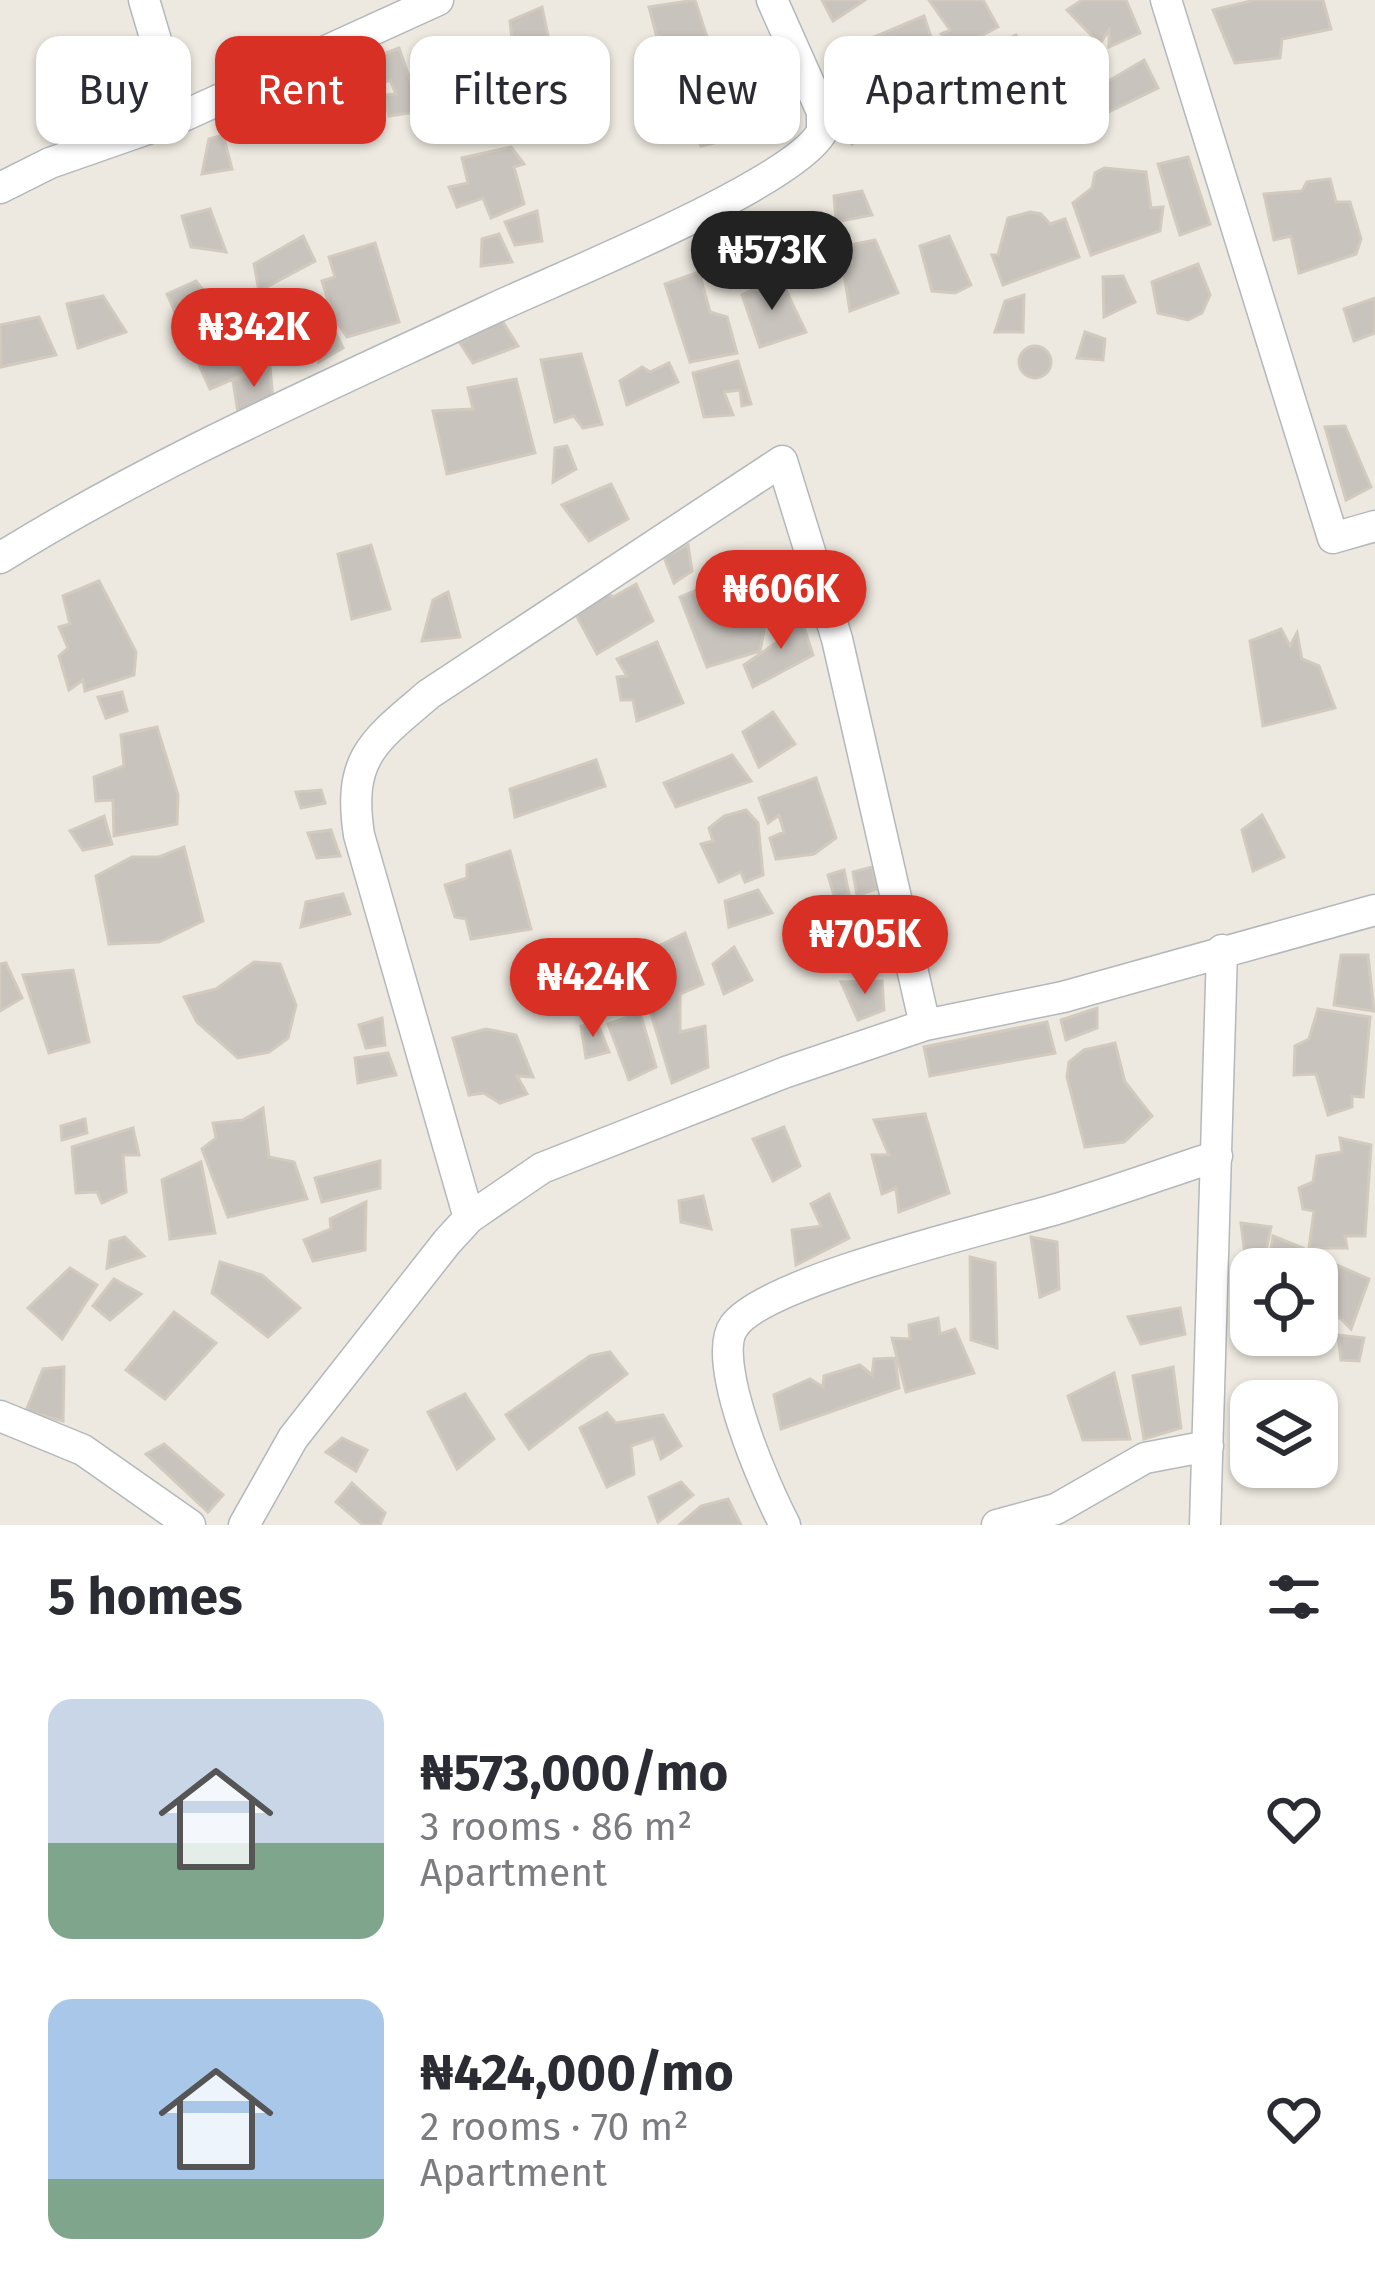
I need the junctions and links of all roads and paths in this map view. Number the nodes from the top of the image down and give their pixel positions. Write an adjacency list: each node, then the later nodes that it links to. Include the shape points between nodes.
1 (144, 0): 5 (street)
2 (438, 0): 6 (street)
3 (772, 0): 10 (street, via 822,112 822,132 801,158 274,413)
4 (1166, 0): 9 (street, via 1333,538)
5 (155, 36)
6 (191, 113)
7 (104, 144): 8 (street)
8 (0, 188)
9 (1375, 526)
10 (0, 558)
11 (1375, 910): 12 (street)
12 (1222, 950): 13 (street, via 1063,997); 14 (street)
13 (925, 1025): 15 (street, via 542,1168); 15 (street, via 837,639 782,461 429,694 377,738 356,771 358,835)
14 (1217, 1156): 17 (street); 20 (street, via 817,1281 749,1312 732,1327 725,1350)
15 (469, 1218): 19 (street, via 293,1438)
16 (0, 1417): 18 (street, via 83,1450)
17 (1208, 1446): 21 (street, via 1145,1458 1056,1509); 22 (street)
18 (190, 1525)
19 (244, 1525)
20 (785, 1525)
21 (997, 1525)
22 (1205, 1525)

